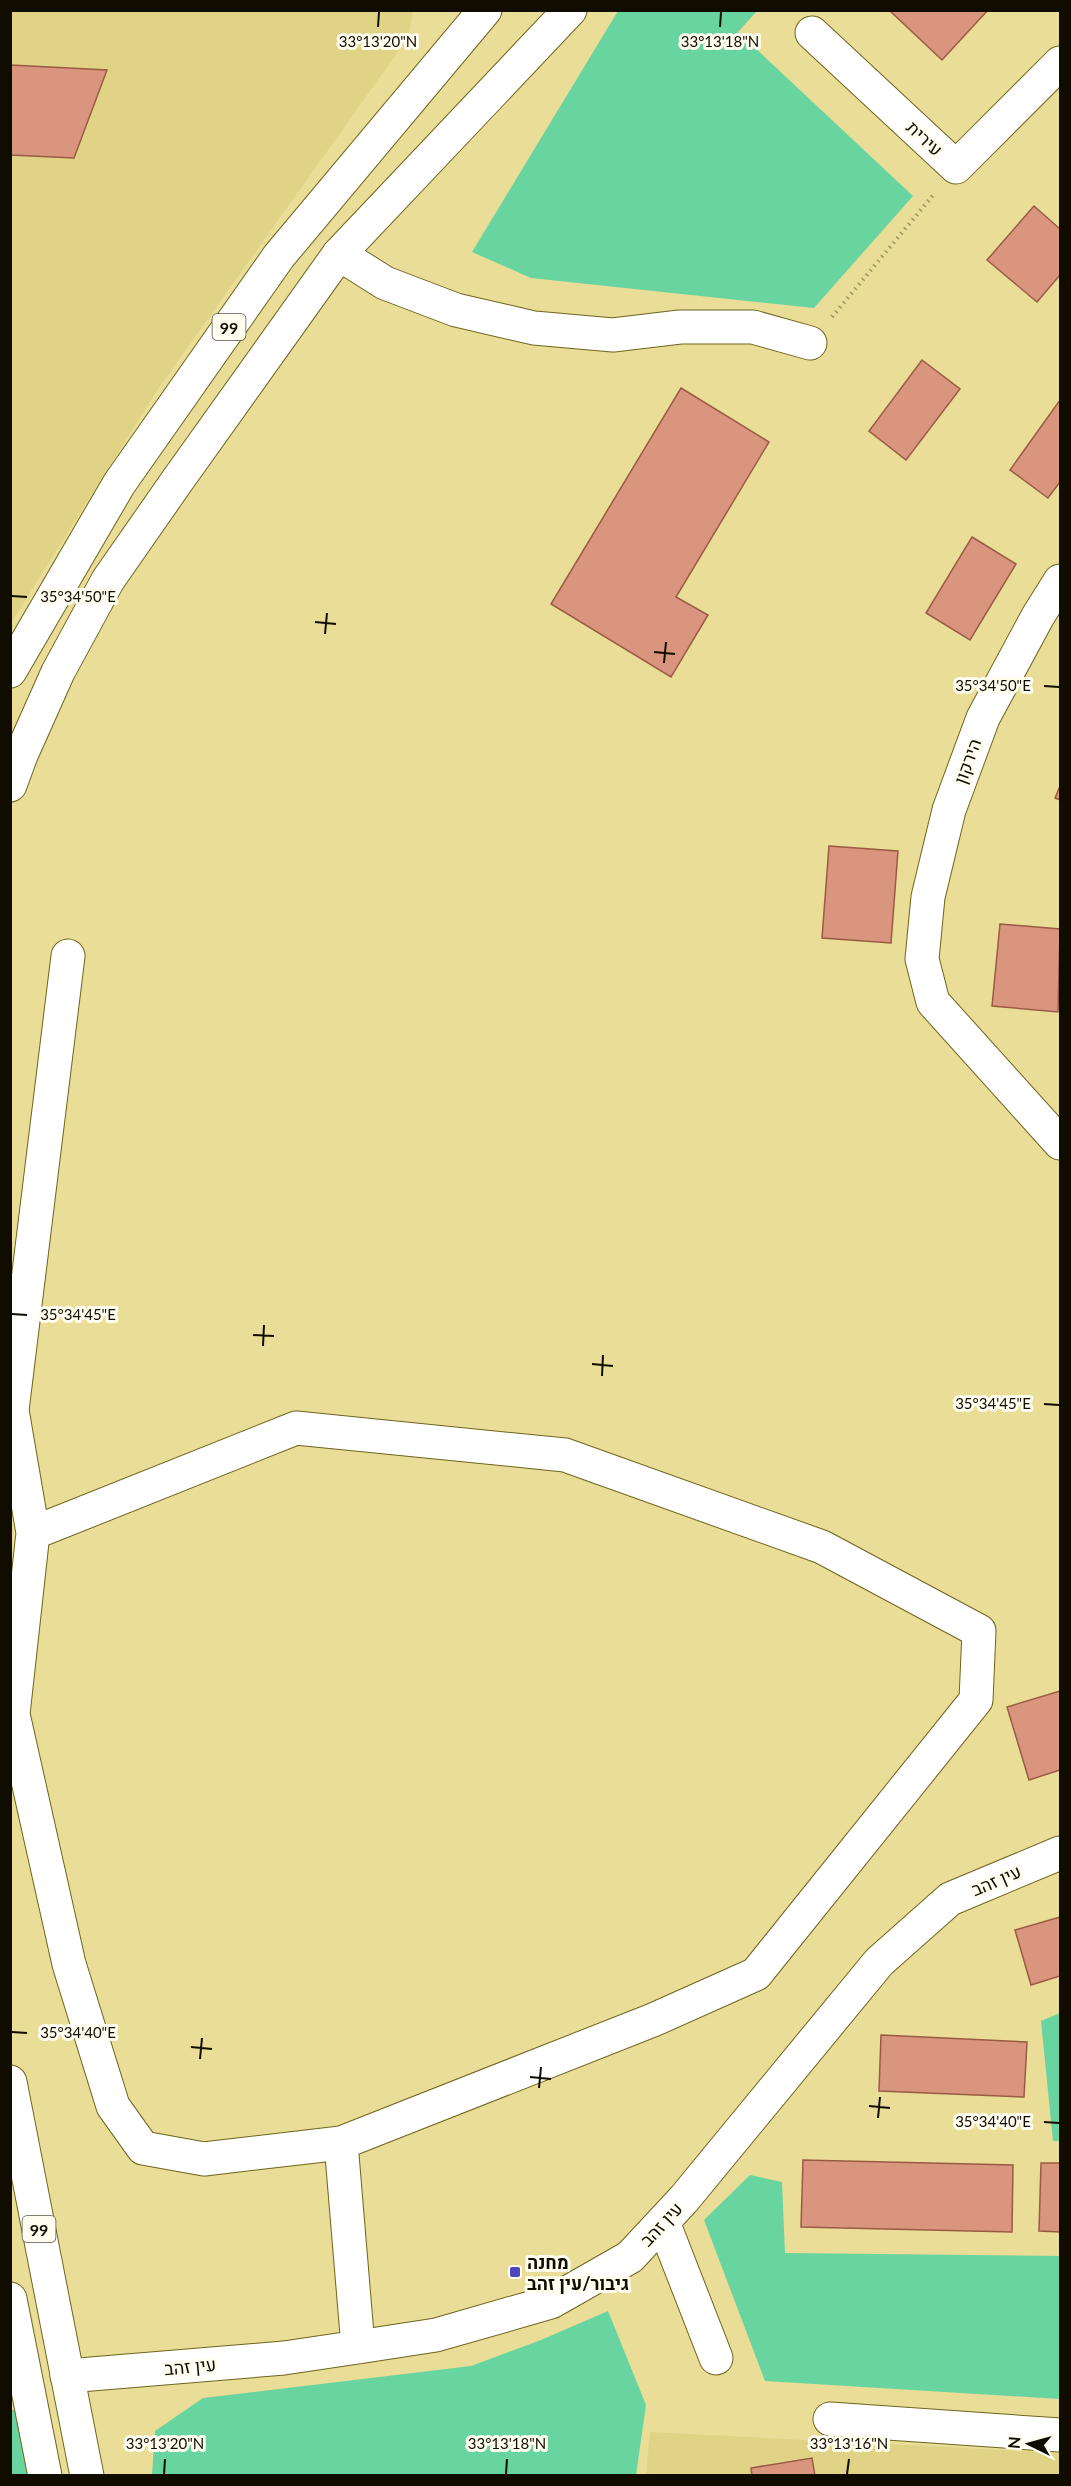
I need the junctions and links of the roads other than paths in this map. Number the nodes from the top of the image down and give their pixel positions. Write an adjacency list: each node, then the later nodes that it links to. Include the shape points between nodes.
1 (485, 10): 9 (main road, 99, via 279,256 119,484)
2 (570, 10): 5 (main road, 99)
3 (812, 33): 4 (main road, עירית, via 956,167)
4 (1060, 63)
5 (339, 254): 6 (main road, via 385,283 456,310 534,328 613,335 680,327 753,327); 10 (main road, 99, via 108,580 58,672)
6 (810, 343)
7 (1060, 581): 8 (main road, הירקון)
8 (1049, 622): 12 (main road, הירקון, via 983,718 949,810 928,897 922,959 933,1002)
9 (10, 671)
10 (10, 785)
11 (68, 956): 13 (main road, via 12,1410)
12 (1060, 1143)
13 (33, 1533): 16 (main road, via 13,1714 69,1964 113,2106 143,2148 204,2159); 16 (main road, via 296,1428 542,1452 565,1455 822,1547 980,1631 976,1700 756,1974 653,2020)
14 (1060, 1853): 17 (main road, עין זהב, via 950,1899 879,1962)
15 (10, 2082): 21 (main road, 99)
16 (341, 2144): 19 (main road)
17 (663, 2222): 19 (main road, עין זהב, via 630,2257 551,2302 436,2335); 20 (main road)
18 (10, 2299): 24 (main road)
19 (358, 2347): 21 (main road, עין זהב, via 284,2358)
20 (716, 2358)
21 (67, 2376): 25 (main road, 99)
22 (830, 2419): 23 (main road)
23 (1060, 2435)
24 (45, 2475)
25 (87, 2475)

